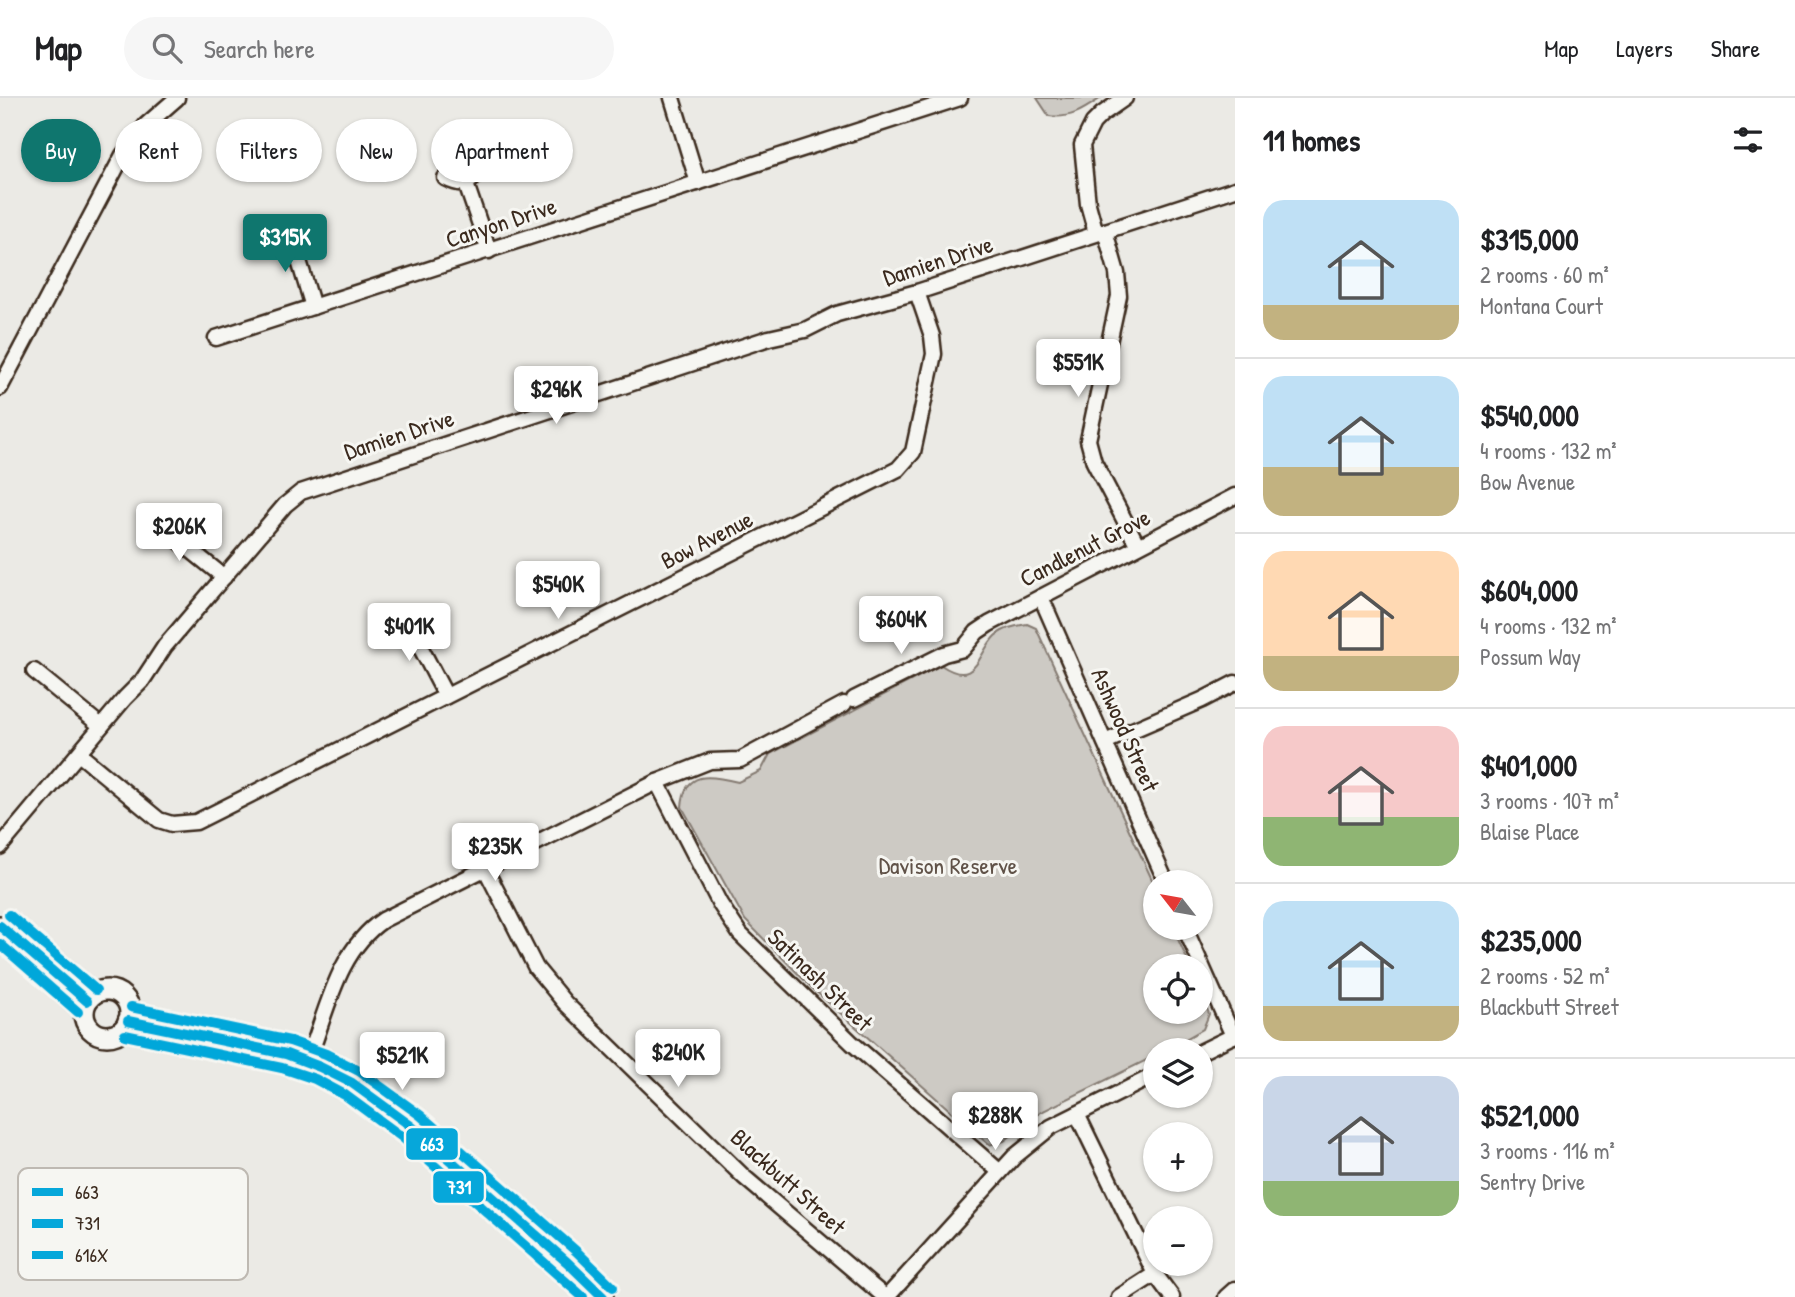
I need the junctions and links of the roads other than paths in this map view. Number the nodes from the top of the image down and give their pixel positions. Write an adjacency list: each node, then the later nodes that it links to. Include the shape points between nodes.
1 (177, 98): 16 (street, via 146,125 123,155)
2 (672, 98): 7 (street)
3 (960, 98): 7 (street, Canyon Drive)
4 (1125, 98): 11 (street, via 1093,123 1082,145 1088,204)
5 (453, 182): 8 (street)
6 (469, 182): 8 (street)
7 (698, 183): 12 (street, Canyon Drive)
8 (466, 184): 12 (street)
9 (1235, 189): 11 (street, Damien Drive)
10 (290, 231): 14 (street)
11 (1101, 232): 13 (street, Damien Drive); 19 (street, via 1118,273 1119,296 1088,440 1094,462)
12 (489, 251): 14 (street, Canyon Drive)
13 (917, 292): 20 (street, Damien Drive, via 837,314 805,330 308,489 285,505); 25 (street, Bow Avenue, via 934,354 915,445 904,464)
14 (313, 307): 15 (street, Canyon Drive)
15 (216, 338)
16 (0, 388)
17 (1235, 496): 19 (street, Candlenut Grove)
18 (156, 522): 20 (street)
19 (1138, 546): 21 (street, Candlenut Grove)
20 (224, 577): 26 (street, Damien Drive)
21 (1041, 597): 27 (street, Ashwood Street); 29 (street, Candlenut Grove, via 977,632 963,649 943,654 740,760 710,761)
22 (403, 614): 25 (street)
23 (34, 671): 26 (street)
24 (1235, 683): 27 (street)
25 (446, 696): 28 (street, Bow Avenue, via 183,825 149,813)
26 (101, 726): 28 (street, Damien Drive)
27 (1105, 742): 32 (street, Ashwood Street)
28 (79, 754): 30 (street, Damien Drive)
29 (657, 782): 31 (street); 42 (street, Satinash Street, via 740,934 852,1043)
30 (0, 847)
31 (485, 868): 39 (street, via 364,934 344,963); 48 (street, Blackbutt Street, via 536,968 565,1003 744,1177)
32 (1161, 870)
33 (0, 926): 35 (street)
34 (1190, 940): 37 (street)
35 (87, 1001): 36 (street, via 110,989 128,1004); 36 (street, via 84,1016 95,1032 110,1035)
36 (128, 1021): 39 (street)
37 (1234, 1035): 38 (street)
38 (1213, 1046)
39 (308, 1060): 47 (street, via 387,1106)
40 (1143, 1081): 41 (street)
41 (1077, 1114): 42 (street, via 1036,1137); 43 (street)
42 (1000, 1172): 48 (street)
43 (1143, 1249)
44 (1150, 1276): 49 (street)
45 (1157, 1276): 50 (street)
46 (1235, 1289): 51 (street)
47 (603, 1297)
48 (886, 1297)
49 (1119, 1297)
50 (1172, 1297)
51 (1226, 1297)

